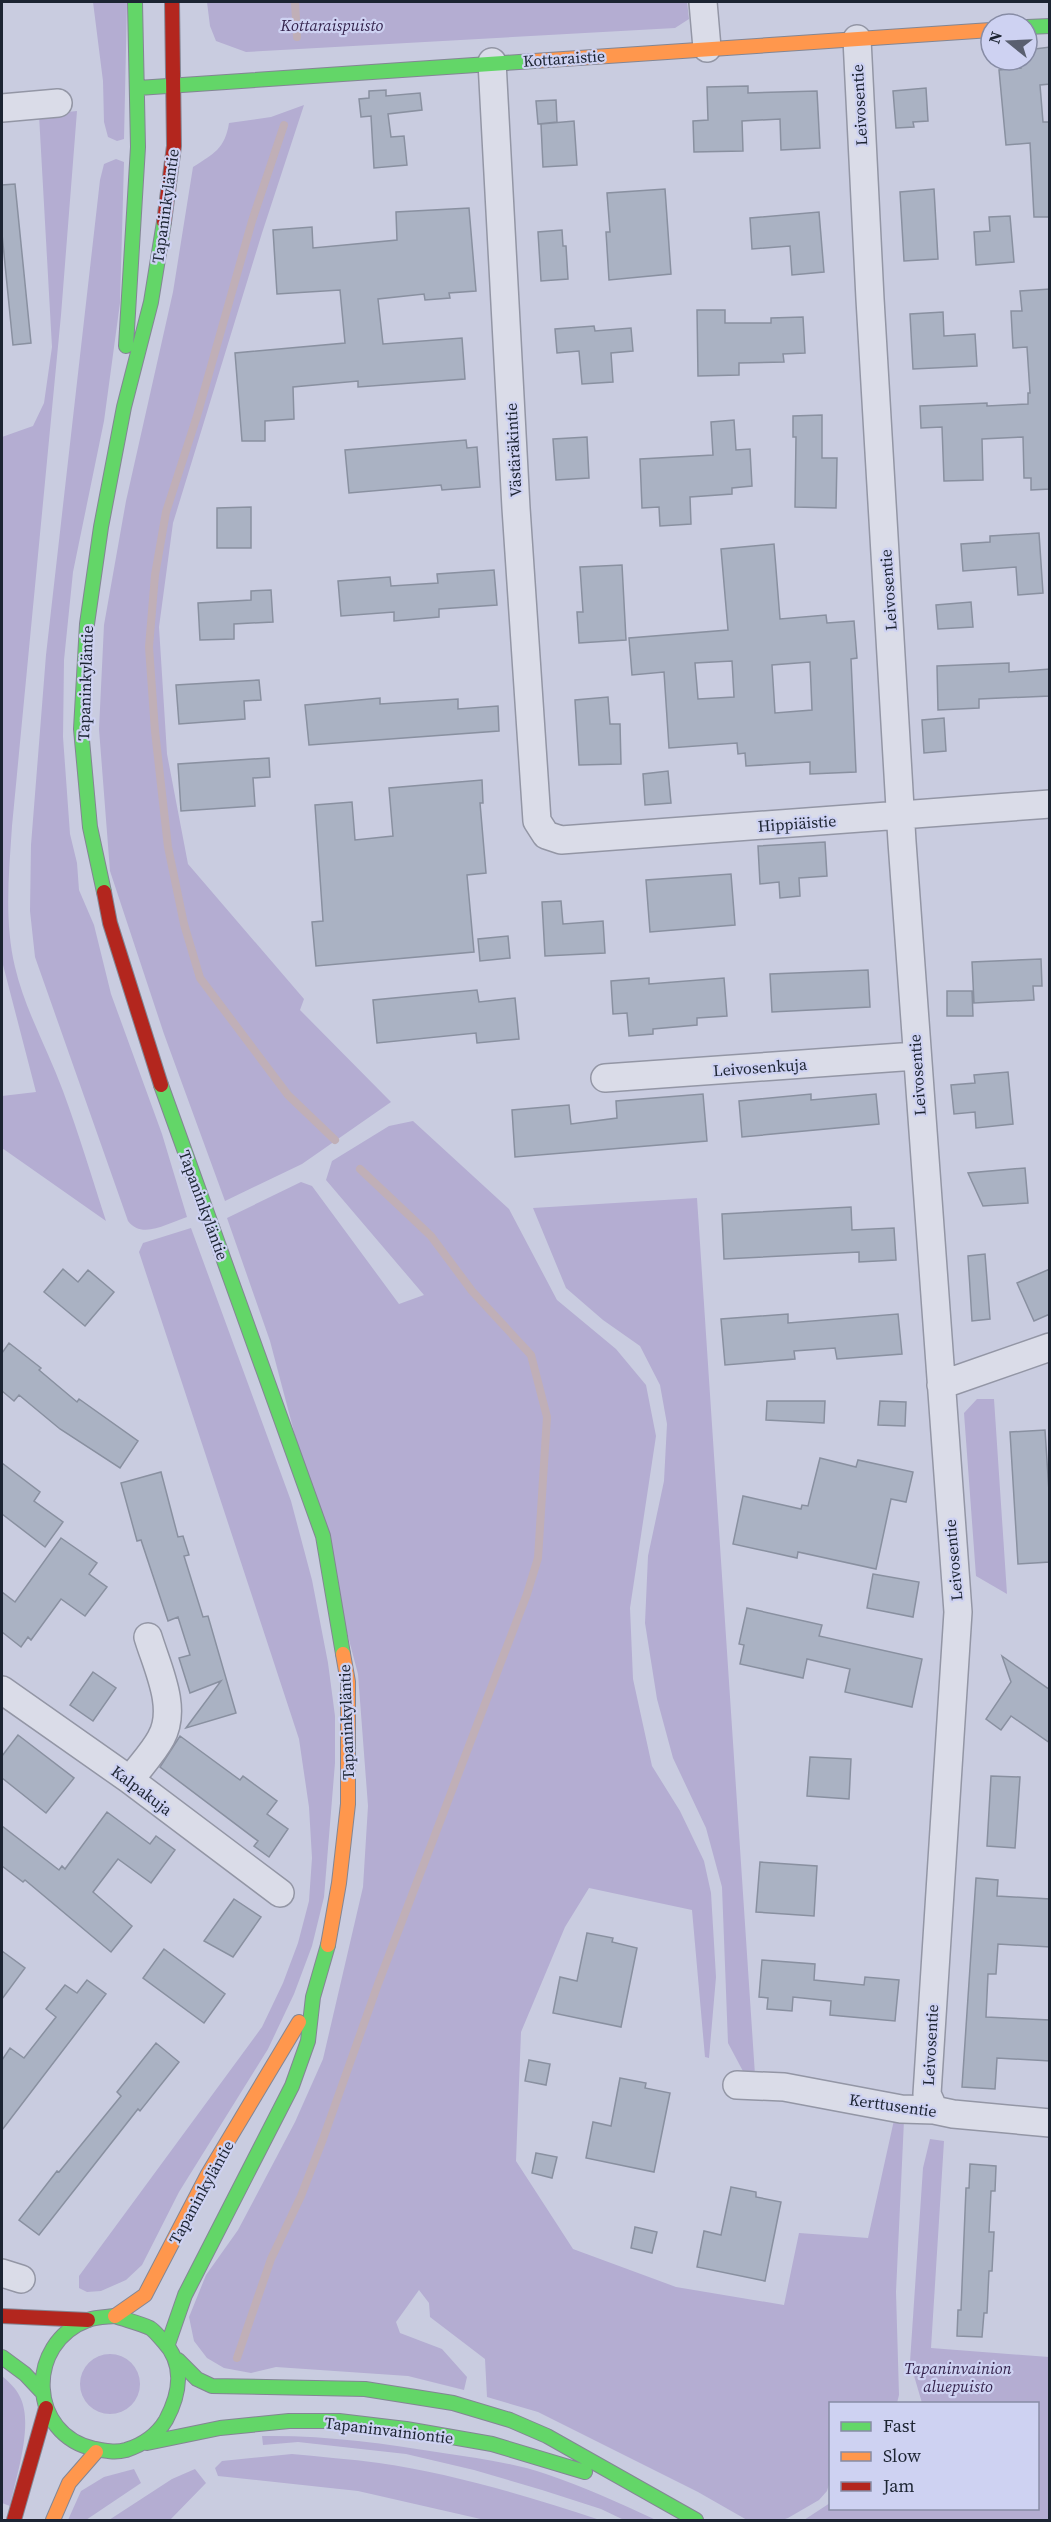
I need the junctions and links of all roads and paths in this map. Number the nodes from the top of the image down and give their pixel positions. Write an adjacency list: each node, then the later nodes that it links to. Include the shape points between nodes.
1 (135, 2): 9 (main road, Tapaninkyläntie)
2 (172, 2): 8 (main road, Tapaninkyläntie)
3 (703, 2): 6 (street)
4 (979, 31): 5 (main road, Kottaraistie)
5 (857, 39): 6 (main road, Kottaraistie); 14 (street, Leivosentie)
6 (707, 48): 7 (main road, Kottaraistie)
7 (492, 63): 8 (main road, Kottaraistie); 15 (street, Västäräkintie, via 529,726 537,821)
8 (175, 87): 9 (main road, Kottaraistie); 12 (main road, Tapaninkyläntie, via 174,147 164,223 151,302)
9 (138, 88): 12 (main road, Tapaninkyläntie)
10 (58, 102): 11 (street)
11 (2, 108)
12 (124, 408): 24 (main road, Tapaninkyläntie, via 87,624 81,729 90,827 110,923 149,1052 323,1536 348,1682 348,1804 327,1950)
13 (1050, 804): 14 (street, Hippiäistie)
14 (900, 815): 15 (street, Hippiäistie, via 561,840); 16 (street, Leivosentie)
15 (546, 835)
16 (916, 1056): 17 (street, Leivosenkuja); 19 (street, Leivosentie)
17 (605, 1078)
18 (1050, 1347): 19 (street)
19 (941, 1385): 26 (street, Leivosentie, via 958,1612 927,2094)
20 (148, 1637): 22 (street, via 169,1716 162,1737)
21 (2, 1690): 22 (street, Kalpakuja)
22 (130, 1780): 23 (street, Kalpakuja)
23 (280, 1893)
24 (313, 1997): 29 (main road, Tapaninkyläntie, via 208,2175 145,2295); 31 (main road, Tapaninkyläntie, via 308,2041 292,2086 185,2295)
25 (737, 2085): 26 (street, Kerttusentie, via 784,2087 901,2109)
26 (934, 2110): 27 (street, Kerttusentie)
27 (1050, 2123)
28 (2, 2316): 30 (main road)
29 (115, 2316): 30 (main road); 31 (main road, via 150,2327)
30 (88, 2320): 34 (main road, via 55,2344 44,2367)
31 (168, 2344): 33 (main road)
32 (2, 2357): 34 (main road)
33 (178, 2360): 36 (main road, via 180,2383 176,2403); 38 (main road, Tapaninvainiontie, via 197,2379 212,2386 365,2390 453,2403 547,2436)
34 (41, 2391): 35 (main road)
35 (46, 2408): 37 (main road, via 61,2431); 39 (main road)
36 (147, 2443): 37 (main road, via 122,2452); 38 (main road, Tapaninvainiontie, via 220,2428 339,2421 492,2445)
37 (96, 2452): 40 (main road, via 76,2469)
38 (627, 2483): 41 (main road, Tapaninvainiontie)
39 (14, 2520)
40 (53, 2520)
41 (696, 2520)

